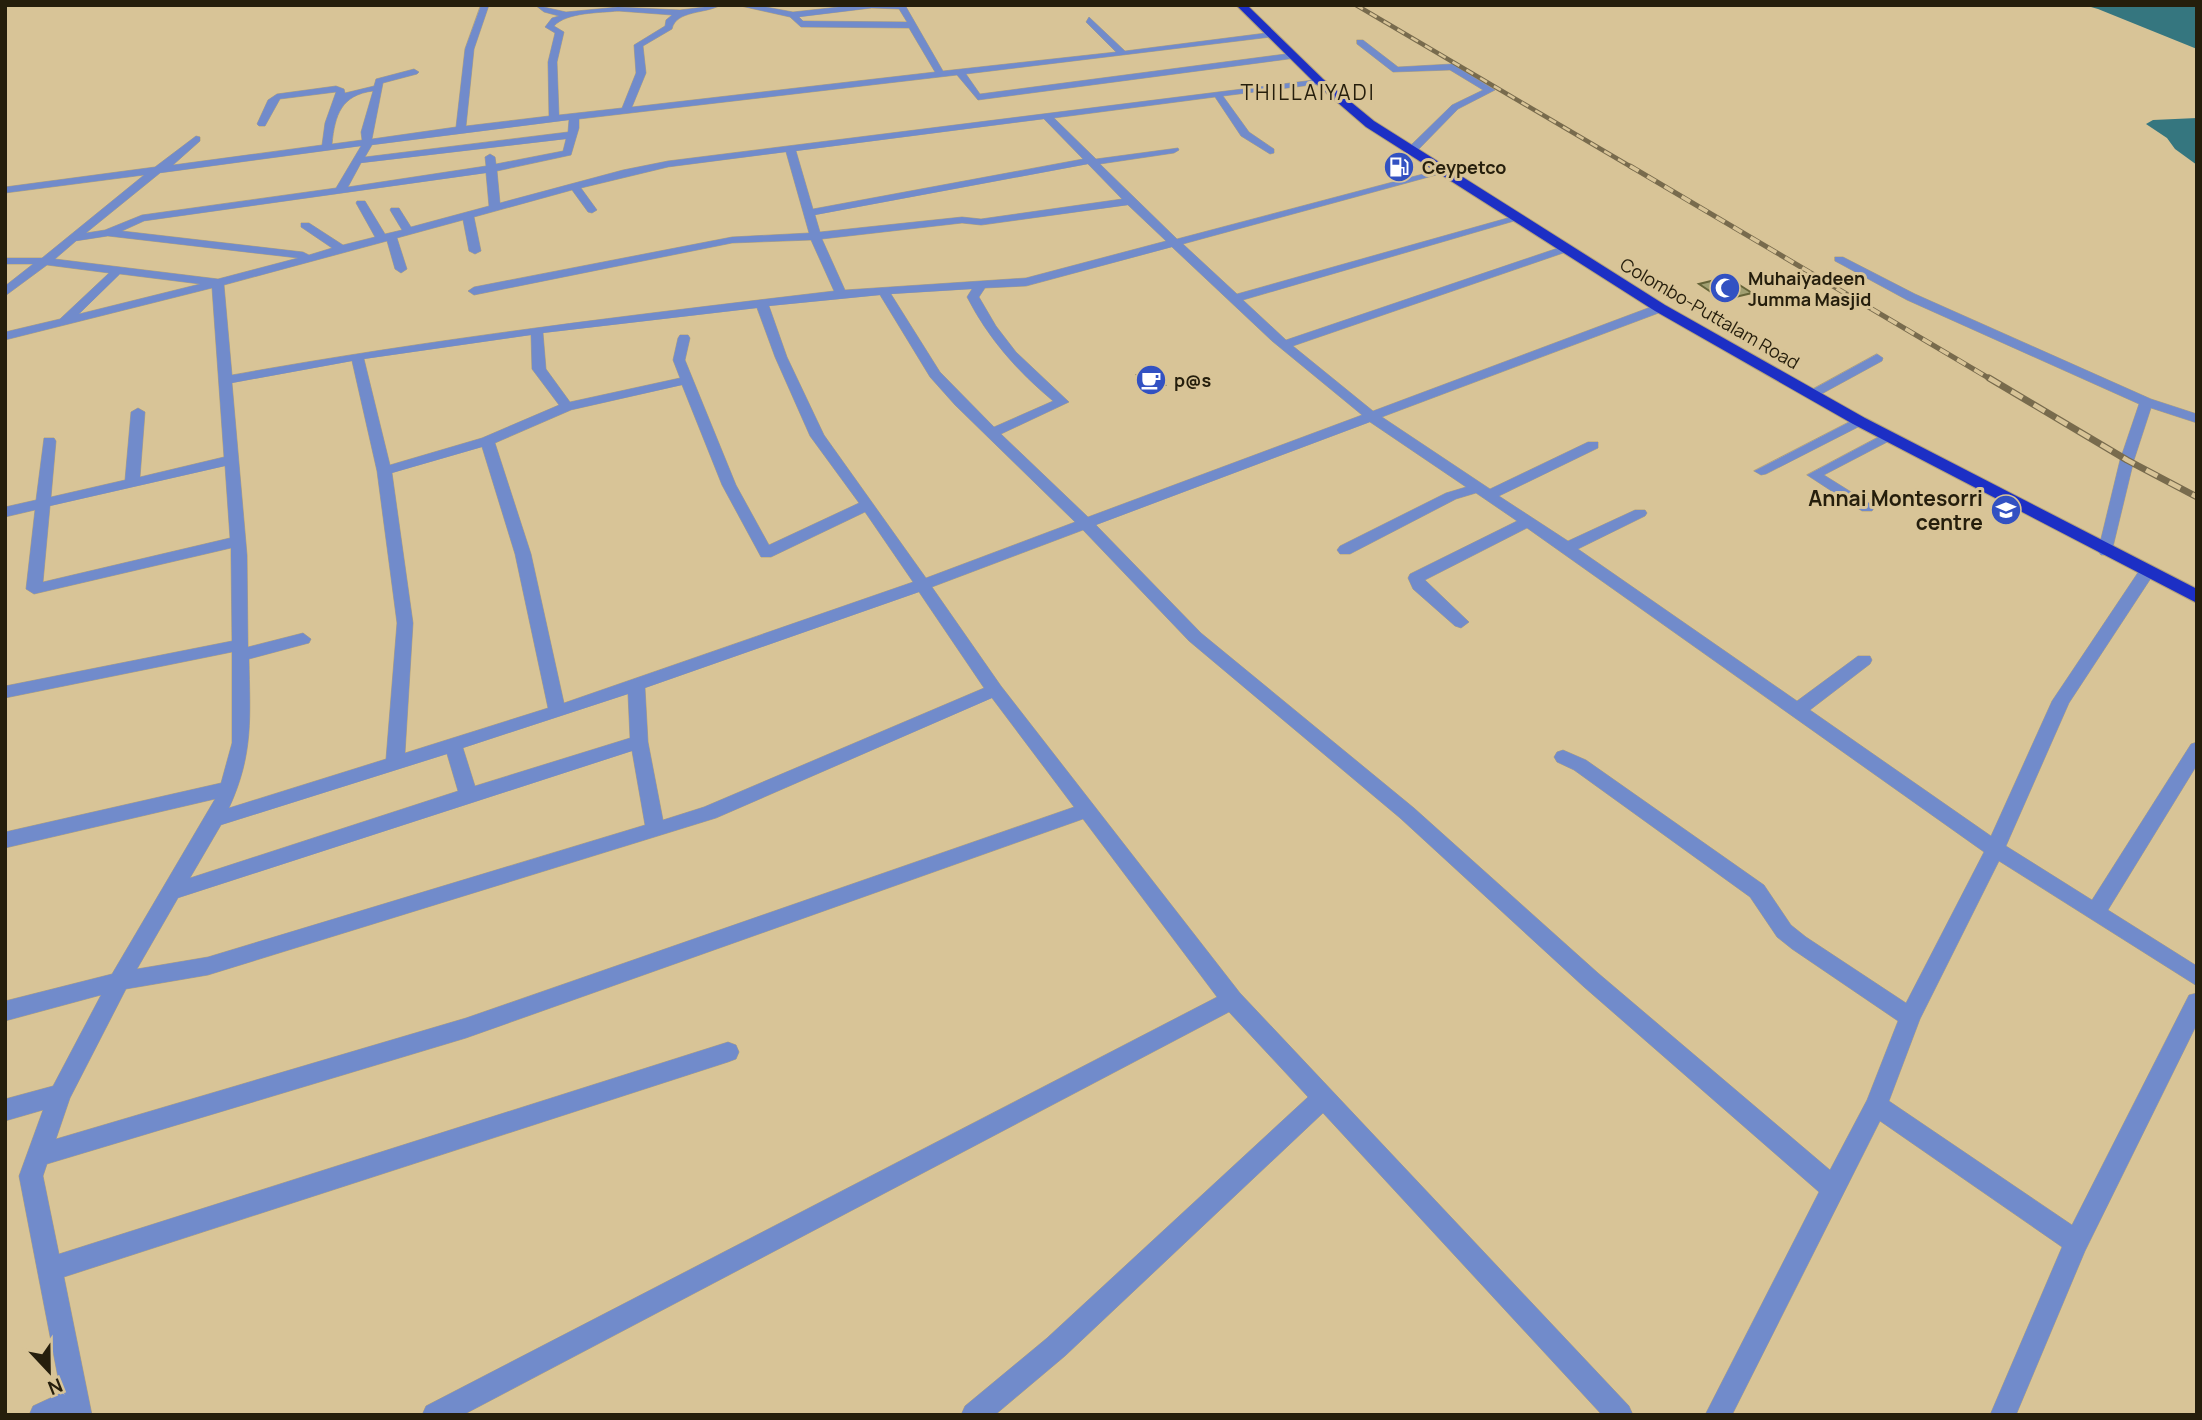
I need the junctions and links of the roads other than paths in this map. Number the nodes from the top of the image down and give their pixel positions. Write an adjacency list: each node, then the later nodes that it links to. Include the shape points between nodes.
1 (485, 5): 30 (street, via 478,17 467,71)
2 (539, 5): 6 (street)
3 (717, 5): 7 (street)
4 (740, 5): 8 (street)
5 (1241, 5): 11 (highway, Colombo-Puttalam Road)
6 (573, 14): 7 (street, via 615,9); 27 (street, via 549,27 560,32 552,82)
7 (679, 14): 24 (street, via 669,27 638,45 641,74)
8 (793, 15): 10 (street, via 801,24); 10 (street, via 902,7)
9 (1089, 20): 13 (street)
10 (914, 25): 17 (street)
11 (1270, 34): 13 (street); 14 (highway, Colombo-Puttalam Road)
12 (1360, 42): 38 (street, via 1396,70 1452,67 1490,90 1455,107)
13 (1122, 53): 16 (street)
14 (1293, 56): 18 (street); 19 (highway, Colombo-Puttalam Road)
15 (414, 72): 21 (street, via 384,78)
16 (960, 73): 17 (street); 18 (street, via 978,97)
17 (941, 75): 24 (street)
18 (1142, 76): 20 (street)
19 (1319, 81): 22 (street); 38 (highway, Colombo-Puttalam Road, via 1370,124)
20 (1149, 85)
21 (377, 88): 23 (street, via 356,90); 33 (street)
22 (1218, 95): 25 (street, via 1160,98); 39 (street, via 1245,134)
23 (339, 100): 28 (street, via 341,90 336,89 277,97); 35 (street, via 329,121)
24 (626, 111): 26 (street)
25 (1047, 116): 36 (street); 41 (street)
26 (573, 117): 27 (street); 31 (street)
27 (554, 119): 29 (street)
28 (262, 124)
29 (490, 126): 30 (street); 34 (street)
30 (461, 130): 33 (street)
31 (571, 135): 34 (street); 42 (street, via 567,153)
32 (196, 139): 43 (street)
33 (367, 144): 35 (street); 40 (street)
34 (491, 145): 40 (street); 42 (street)
35 (327, 148): 43 (street)
36 (790, 148): 45 (street, via 668,164); 53 (street)
37 (1174, 150): 41 (street)
38 (1412, 150): 44 (highway, Colombo-Puttalam Road)
39 (1270, 151)
40 (356, 161): 47 (street)
41 (1093, 161): 48 (street); 53 (street)
42 (489, 169): 47 (street); 50 (street)
43 (155, 171): 46 (street); 61 (street)
44 (1442, 172): 55 (highway, Colombo-Puttalam Road); 62 (street)
45 (575, 187): 50 (street); 52 (street)
46 (5, 190)
47 (340, 191): 58 (street, via 142,218)
48 (1130, 201): 60 (street, via 981,222 962,220); 62 (street)
49 (360, 203): 59 (street)
50 (495, 208): 54 (street)
51 (395, 209): 57 (street)
52 (592, 211)
53 (808, 213): 60 (street)
54 (468, 215): 57 (street); 65 (street)
55 (1515, 219): 64 (highway, Colombo-Puttalam Road); 78 (street)
56 (305, 225): 63 (street)
57 (408, 231): 59 (street)
58 (108, 233): 61 (street); 66 (street)
59 (386, 236): 63 (street); 70 (street)
60 (815, 236): 74 (street, via 732,240); 77 (street)
61 (75, 238): 69 (street)
62 (1175, 242): 73 (street, via 1026,282); 78 (street)
63 (341, 249): 66 (street)
64 (1564, 249): 80 (highway, Colombo-Puttalam Road); 85 (street)
65 (475, 251)
66 (314, 256): 72 (street)
67 (1839, 259): 92 (street, via 1911,297)
68 (5, 261): 69 (street)
69 (45, 261): 71 (street); 75 (street)
70 (401, 269)
71 (118, 270): 72 (street); 81 (street)
72 (218, 283): 81 (street); 89 (street)
73 (981, 285): 76 (street); 98 (street, via 973,297 1000,344 1062,402)
74 (474, 291)
75 (5, 292)
76 (884, 292): 77 (street); 98 (street, via 935,374)
77 (841, 293): 79 (street)
78 (1234, 299): 85 (street)
79 (762, 303): 82 (street); 109 (street, via 817,436)
80 (1660, 308): 91 (highway, Colombo-Puttalam Road); 95 (street)
81 (64, 321): 83 (street)
82 (537, 330): 86 (street); 93 (street, via 539,369)
83 (5, 336)
84 (684, 338): 90 (street, via 679,360)
85 (1285, 344): 95 (street)
86 (357, 356): 89 (street); 104 (street)
87 (1532, 357): 95 (street)
88 (1877, 358): 91 (street)
89 (225, 380): 103 (street)
90 (687, 380): 93 (street); 109 (street, via 729,485 766,553)
91 (1811, 394): 97 (highway, Colombo-Puttalam Road)
92 (2146, 402): 96 (street); 118 (street)
93 (567, 407): 101 (street)
94 (138, 412): 106 (street)
95 (1371, 416): 107 (street); 114 (street)
96 (2197, 419)
97 (1859, 421): 99 (highway, Colombo-Puttalam Road); 105 (street)
98 (993, 433): 114 (street)
99 (1888, 436): 110 (street, via 1814,475); 118 (highway, Colombo-Puttalam Road)
100 (49, 440): 108 (street)
101 (487, 441): 104 (street); 130 (street, via 523,554)
102 (1593, 445): 107 (street)
103 (232, 460): 106 (street); 115 (street)
104 (384, 471): 135 (street, via 405,623)
105 (1761, 471)
106 (132, 483): 108 (street)
107 (1484, 491): 113 (street); 117 (street, via 1451,496)
108 (41, 503): 111 (street); 115 (street, via 34,589)
109 (868, 505): 120 (street)
110 (1867, 508)
111 (5, 512)
112 (1640, 513): 116 (street)
113 (1528, 522): 116 (street); 122 (street, via 1416,578)
114 (1085, 523): 120 (street); 157 (street, via 1195,637 1407,813)
115 (238, 541): 124 (street)
116 (1567, 548): 129 (street)
117 (1345, 550)
118 (2106, 551): 119 (highway, Colombo-Puttalam Road)
119 (2147, 572): 121 (highway, Colombo-Puttalam Road); 142 (street, via 2067,688)
120 (922, 585): 126 (street); 127 (street)
121 (2197, 597)
122 (1461, 622)
123 (303, 639): 124 (street)
124 (240, 650): 128 (street); 136 (street, via 240,743)
125 (1864, 660): 129 (street)
126 (636, 686): 130 (street); 131 (street)
127 (995, 690): 138 (street); 140 (street, via 709,813)
128 (5, 692)
129 (1796, 711): 142 (street)
130 (557, 712): 132 (street)
131 (639, 742): 137 (street); 140 (street)
132 (453, 744): 135 (street); 137 (street)
133 (2197, 750): 144 (street)
134 (1563, 757): 150 (street, via 1757,891 1784,931)
135 (396, 762): 139 (street)
136 (229, 788): 139 (street); 141 (street)
137 (468, 795): 143 (street)
138 (1086, 810): 147 (street); 156 (street, via 466,1028)
139 (214, 820): 143 (street)
140 (655, 830): 146 (street, via 208,966)
141 (5, 840)
142 (1995, 849): 144 (street); 150 (street)
143 (169, 893): 146 (street)
144 (2096, 912): 145 (street)
145 (2197, 977)
146 (119, 981): 149 (street); 152 (street)
147 (1232, 1000): 153 (street); 162 (street)
148 (2197, 1002): 158 (street)
149 (5, 1011)
150 (1910, 1017): 154 (street)
151 (728, 1052): 159 (street)
152 (60, 1095): 155 (street); 156 (street)
153 (1322, 1099): 163 (street, via 1056,1346); 164 (street)
154 (1877, 1105): 157 (street); 158 (street)
155 (5, 1110)
156 (37, 1156): 159 (street, via 31,1176)
157 (1834, 1189): 165 (street)
158 (2076, 1242): 166 (street)
159 (48, 1270): 160 (street)
160 (77, 1408): 161 (street)
161 (42, 1415)
162 (435, 1415)
163 (974, 1415)
164 (1620, 1415)
165 (1718, 1415)
166 (2003, 1415)

